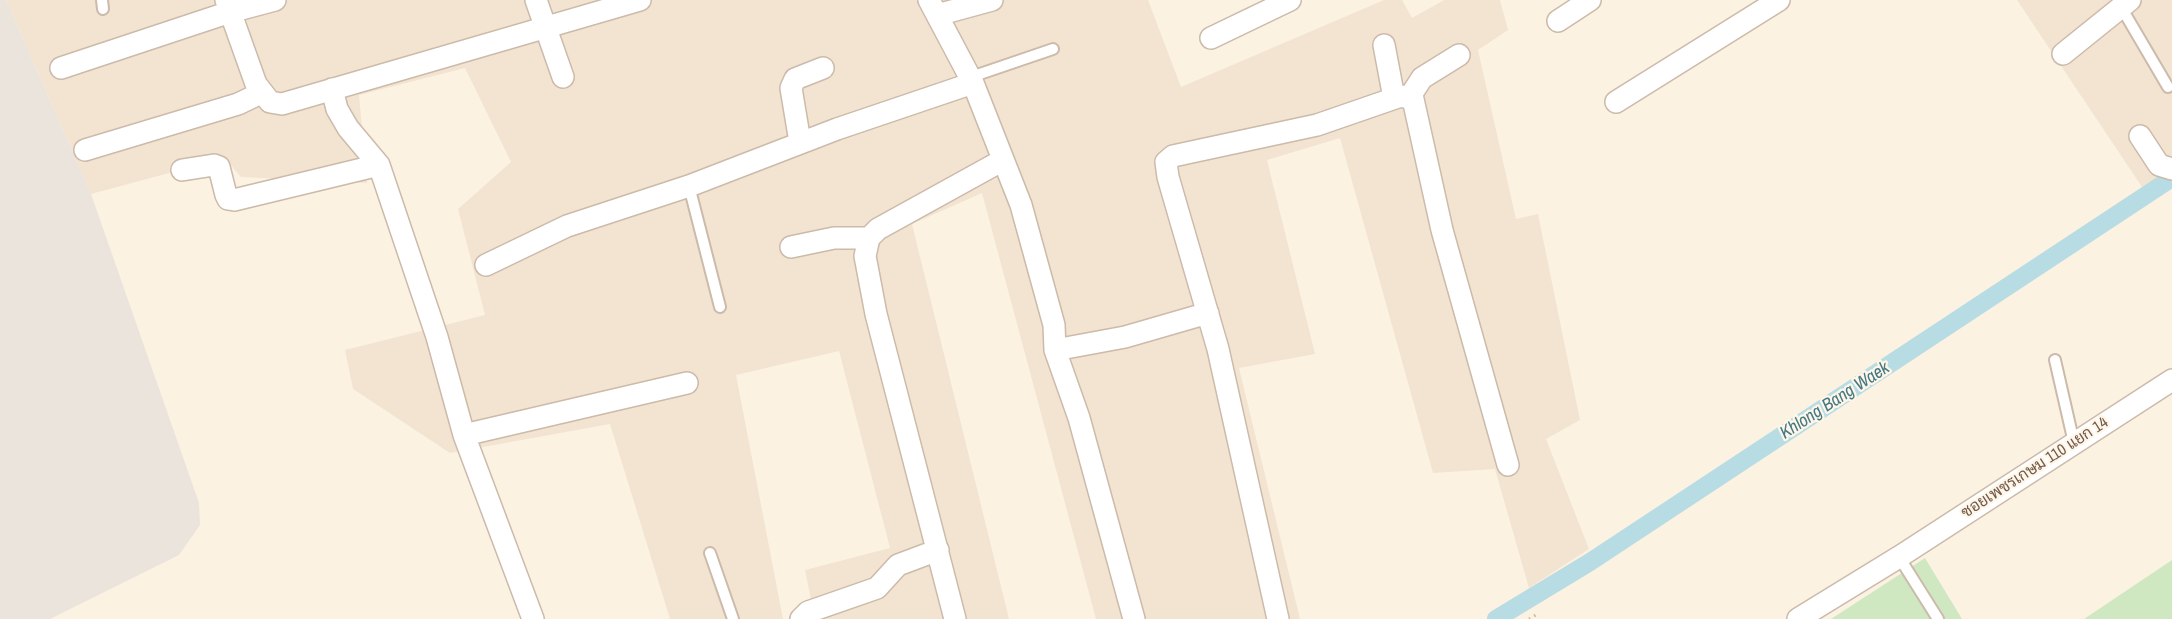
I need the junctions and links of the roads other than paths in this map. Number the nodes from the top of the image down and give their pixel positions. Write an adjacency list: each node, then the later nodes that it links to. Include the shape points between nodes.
1 (275, 0): 10 (street)
2 (536, 0): 13 (street)
3 (640, 0): 13 (street)
4 (992, 0): 8 (street)
5 (1290, 0): 14 (street)
6 (1590, 0): 12 (street)
7 (1779, 0): 27 (street)
8 (965, 4): 11 (street)
9 (2126, 4): 17 (street); 23 (lane)
10 (228, 6): 19 (street); 25 (street)
11 (933, 7): 22 (street)
12 (1558, 21)
13 (545, 28): 21 (street); 24 (street)
14 (1211, 38)
15 (1384, 45): 26 (street)
16 (1053, 49): 22 (lane)
17 (2063, 54)
18 (1459, 55): 26 (street, via 1422,78)
19 (61, 68)
20 (823, 68): 29 (street, via 795,79 791,88)
21 (563, 76)
22 (972, 80): 29 (street); 31 (street)
23 (2168, 87)
24 (332, 89): 25 (street, via 282,104 270,102); 32 (street, via 348,128)
25 (261, 93): 30 (street, via 238,104)
26 (1401, 98): 40 (street, via 1317,125 1173,156 1166,162); 47 (street, via 1413,99 1418,113 1442,230)
27 (1616, 102)
28 (2140, 136): 33 (street, via 2159,165)
29 (800, 142): 35 (street)
30 (86, 150)
31 (1002, 160): 36 (street, via 878,229); 41 (street, via 1021,205 1054,325)
32 (379, 165): 34 (street, via 234,200 226,195 219,167); 45 (street, via 437,337)
33 (2172, 169)
34 (182, 170)
35 (689, 186): 38 (street, via 567,226); 39 (lane)
36 (869, 238): 37 (street, via 834,238); 48 (street, via 865,256 876,314)
37 (791, 247)
38 (486, 265)
39 (720, 307)
40 (1208, 313): 41 (street, via 1125,337); 56 (street)
41 (1055, 350): 55 (street, via 1079,418)
42 (2055, 360): 46 (lane)
43 (2172, 380): 46 (street, ซอยเพชรเกษม 110 แยก 14)
44 (687, 383): 45 (street)
45 (464, 435): 51 (street)
46 (2074, 443): 50 (street, ซอยเพชรเกษม 110 แยก 14)
47 (1508, 465)
48 (938, 550): 53 (street, via 898,565 877,588 808,612); 54 (street)
49 (710, 553): 52 (lane)
50 (1899, 557): 57 (street, ซอยเพชรเกษม 110 แยก 14); 58 (lane)
51 (533, 619)
52 (733, 619)
53 (801, 619)
54 (955, 619)
55 (1134, 619)
56 (1278, 619)
57 (1798, 619)
58 (1938, 619)

